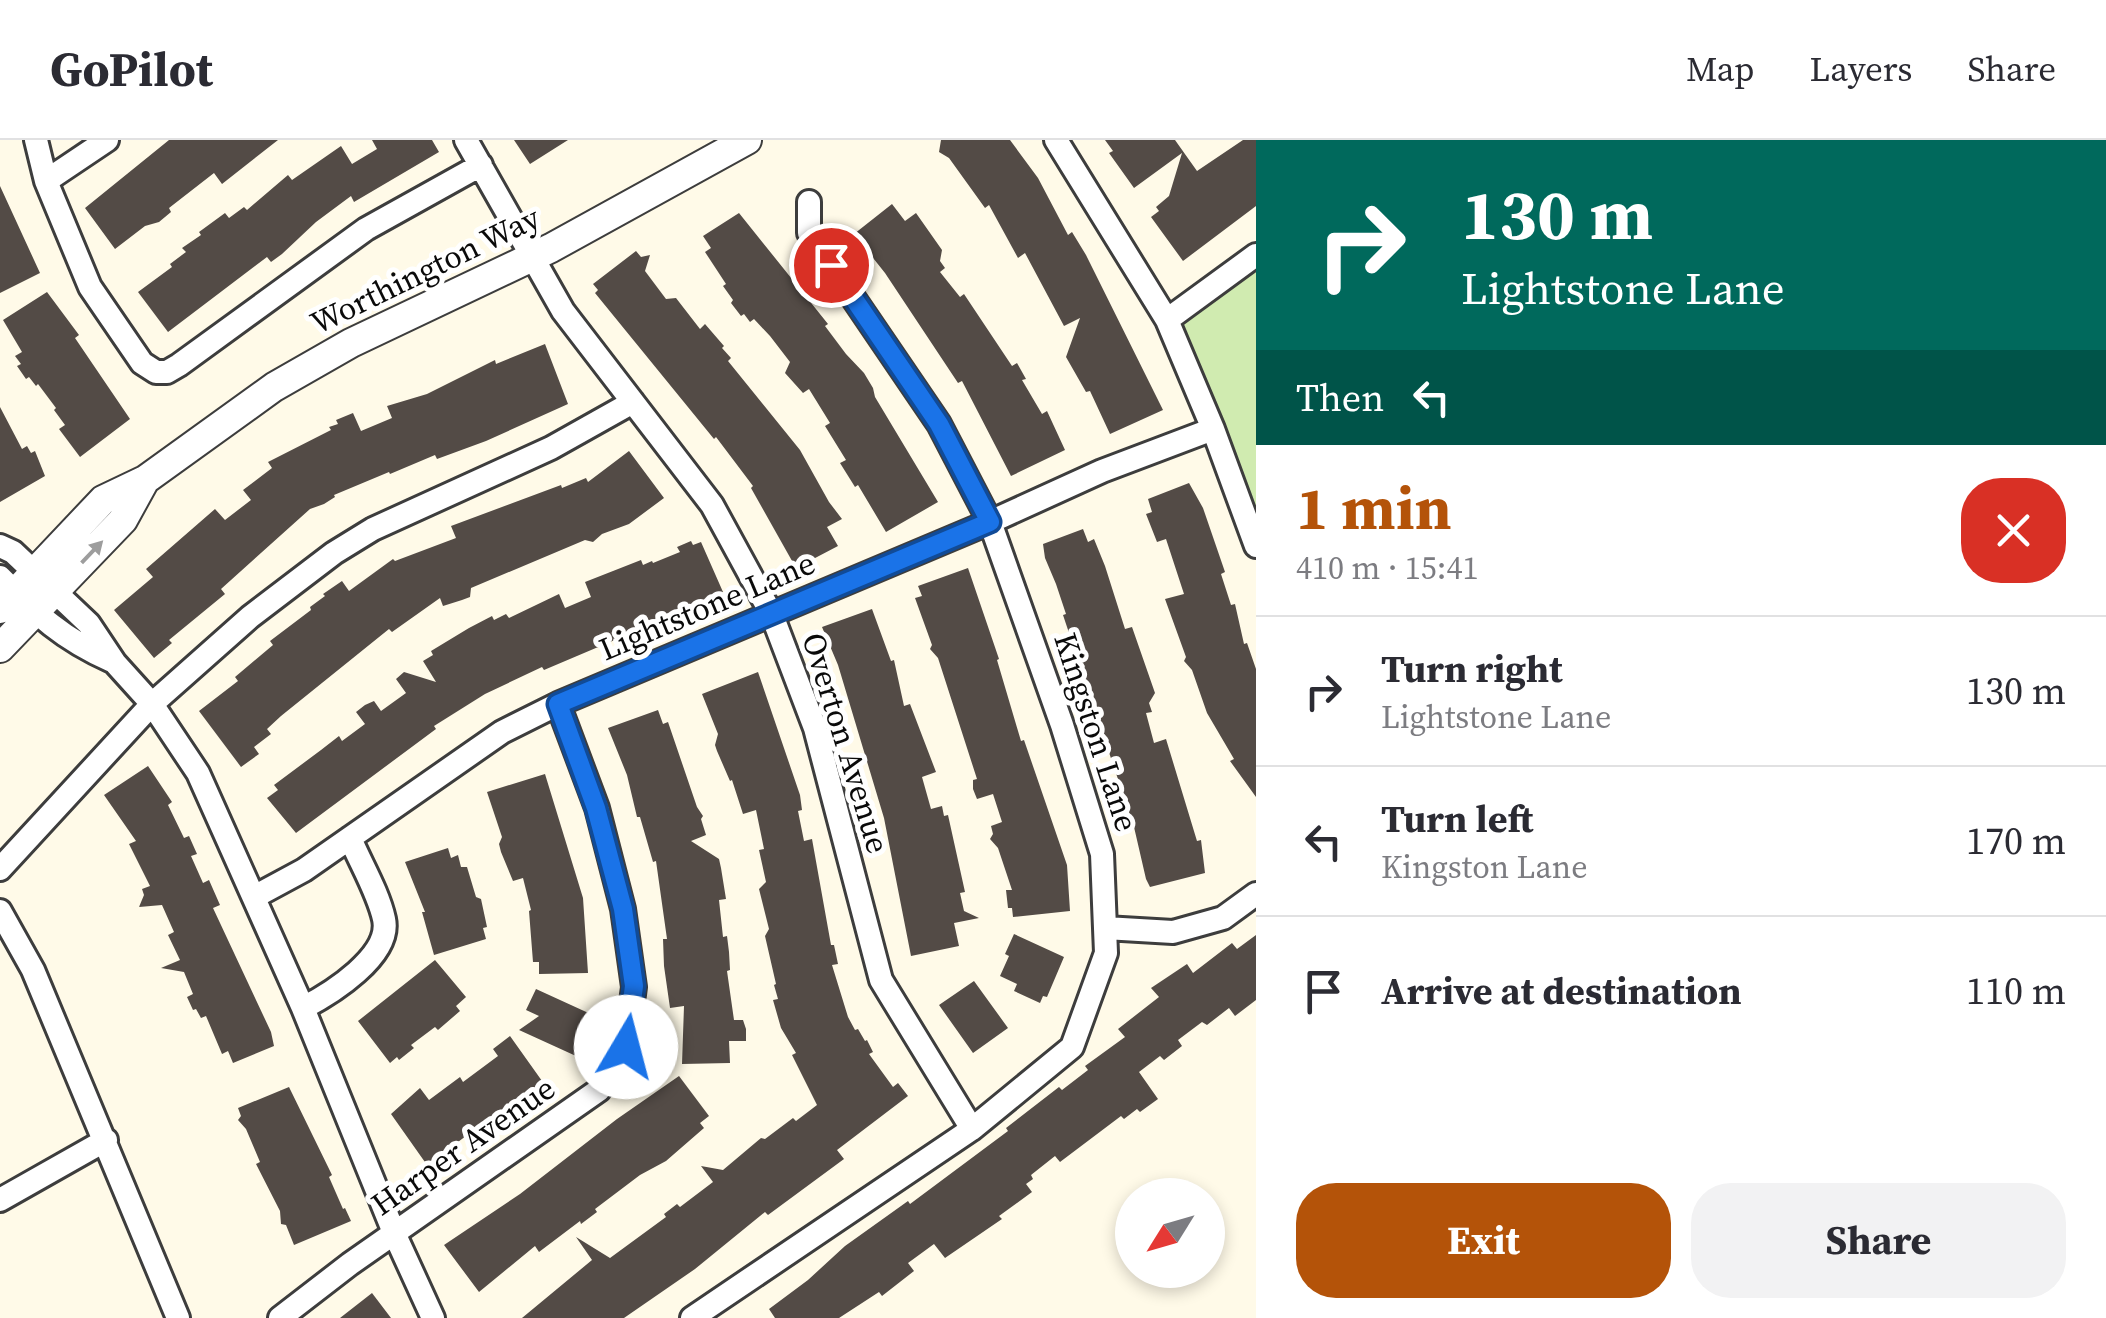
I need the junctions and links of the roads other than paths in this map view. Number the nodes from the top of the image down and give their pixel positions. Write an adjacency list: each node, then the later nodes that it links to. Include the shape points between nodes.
1 (36, 140): 7 (street)
2 (106, 140): 7 (street)
3 (466, 140): 6 (street, Overton Avenue)
4 (747, 140): 10 (street, Worthington Way)
5 (1056, 140): 11 (street)
6 (481, 166): 7 (street, via 366,229 167,372 142,362 90,287); 10 (street, Overton Avenue)
7 (46, 181)
8 (809, 202): 15 (street, Kingston Lane, via 809,233 939,424)
9 (1256, 255): 11 (street)
10 (532, 258): 12 (street, Overton Avenue, via 563,311); 14 (street, Worthington Way, via 312,364)
11 (1167, 320): 13 (street)
12 (633, 402): 20 (street, Overton Avenue, via 712,504); 23 (street, via 551,448 372,529 250,617)
13 (1214, 429): 15 (street, Lightstone Lane); 17 (street)
14 (144, 480): 18 (street, one-way to 14, via 122,520); 19 (street, Worthington Way, via 103,500)
15 (990, 522): 20 (street, Lightstone Lane); 30 (street, Kingston Lane, via 1102,854)
16 (0, 546): 19 (street, via 13,552)
17 (1256, 546)
18 (55, 592): 19 (street); 22 (street, via 89,624)
19 (17, 593): 21 (street); 22 (street, via 73,643)
20 (772, 614): 24 (street, Lightstone Lane); 32 (street, Overton Avenue, via 814,728 881,980)
21 (0, 648)
22 (115, 663): 23 (street)
23 (152, 704): 26 (street); 28 (street, via 198,773)
24 (558, 704): 25 (street, Lightstone Lane, via 502,732); 35 (street, Harper Avenue, via 623,909 634,986 626,1047 599,1090)
25 (350, 838): 28 (street, Lightstone Lane); 31 (street, via 385,922 382,942 332,993)
26 (0, 869)
27 (1256, 894): 30 (street, via 1223,918 1173,932)
28 (254, 897): 31 (street)
29 (0, 911): 33 (street, via 34,970)
30 (1105, 928): 32 (street, Kingston Lane, via 1106,953 1072,1048)
31 (302, 1008): 35 (street)
32 (972, 1129): 39 (street, Kingston Lane)
33 (106, 1140): 34 (street); 36 (street)
34 (0, 1200)
35 (395, 1235): 37 (street, Harper Avenue); 38 (street)
36 (178, 1318)
37 (280, 1318)
38 (434, 1318)
39 (692, 1318)

